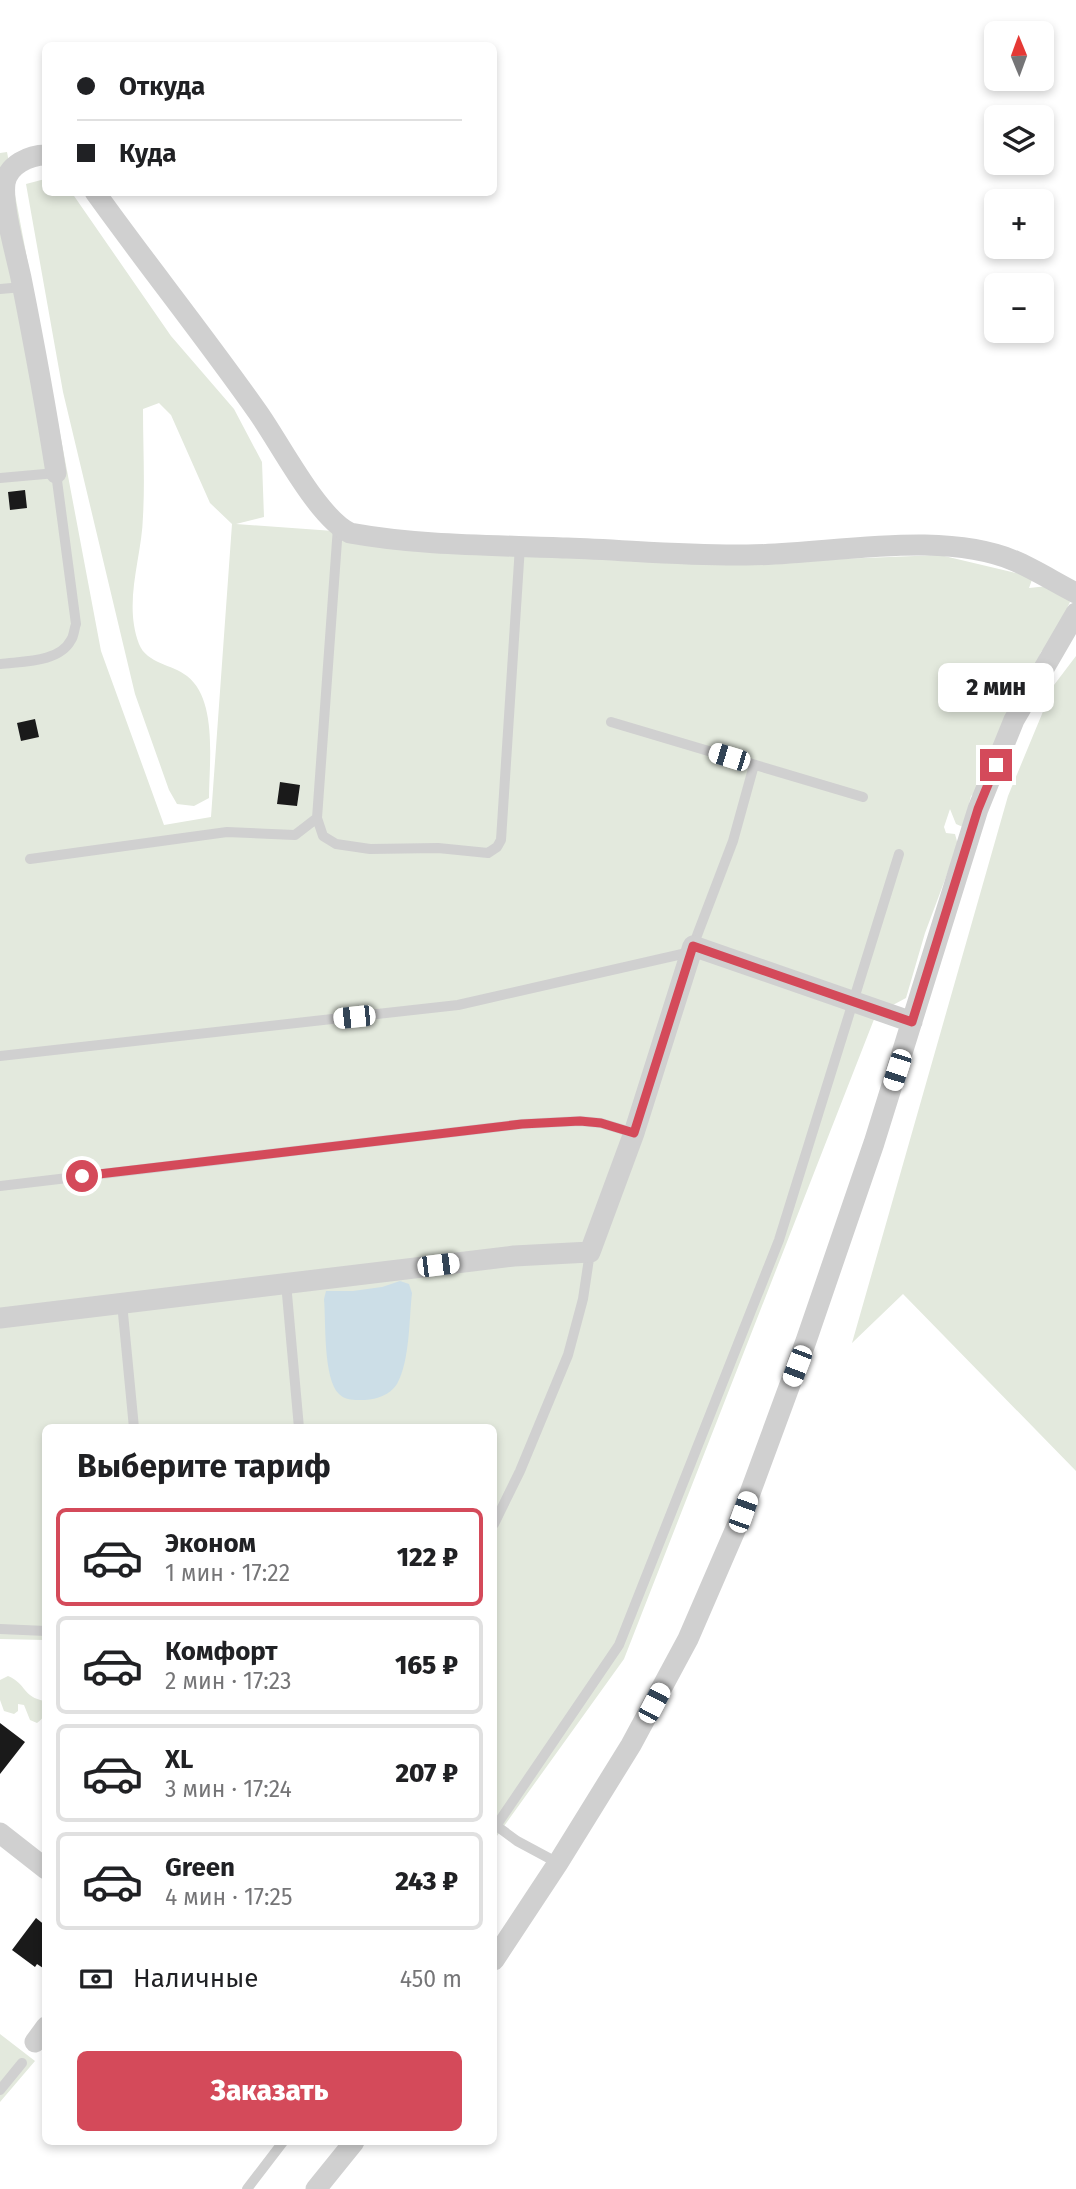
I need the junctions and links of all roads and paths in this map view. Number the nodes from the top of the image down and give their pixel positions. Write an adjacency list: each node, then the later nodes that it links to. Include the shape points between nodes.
1 (42, 155): 2 (street)
2 (6, 170): 4 (street, via 6,202)
3 (98, 196): 8 (street)
4 (23, 287): 5 (lane); 6 (street)
5 (0, 289)
6 (55, 473): 7 (lane); 12 (lane, via 76,624 61,652)
7 (0, 478)
8 (338, 527): 9 (street, via 350,533 431,543); 16 (lane)
9 (520, 546): 10 (street, via 763,555 931,546 1013,561); 16 (lane, via 504,822 497,847 488,853 348,846 323,835)
10 (1076, 593)
11 (1076, 613): 21 (street, via 1014,720 978,809)
12 (0, 664)
13 (611, 722): 14 (lane)
14 (754, 765): 15 (lane); 19 (lane, via 733,841)
15 (863, 797)
16 (317, 818): 18 (lane, via 295,835 227,832)
17 (899, 854): 20 (lane)
18 (30, 859)
19 (692, 949): 20 (street); 22 (lane, via 458,1005); 23 (street)
20 (854, 1002): 21 (street); 34 (lane, via 779,1240 619,1645)
21 (912, 1022): 37 (street, via 842,1236 743,1512 688,1639 631,1745)
22 (0, 1056)
23 (634, 1133): 24 (lane, via 580,1121 522,1124); 25 (street)
24 (0, 1186)
25 (590, 1252): 26 (street, via 514,1256); 31 (lane, via 568,1355)
26 (285, 1283): 27 (street); 30 (lane)
27 (122, 1303): 28 (street); 29 (lane)
28 (0, 1318)
29 (134, 1424)
30 (299, 1424)
31 (497, 1518)
32 (0, 1629): 33 (lane)
33 (42, 1630)
34 (497, 1822)
35 (497, 1826): 37 (lane)
36 (0, 1833): 38 (street)
37 (558, 1863): 39 (street)
38 (42, 1866)
39 (497, 1955)
40 (22, 2063): 41 (lane)
41 (0, 2090)
42 (281, 2145): 44 (lane)
43 (352, 2145): 45 (street)
44 (247, 2189)
45 (316, 2189)

